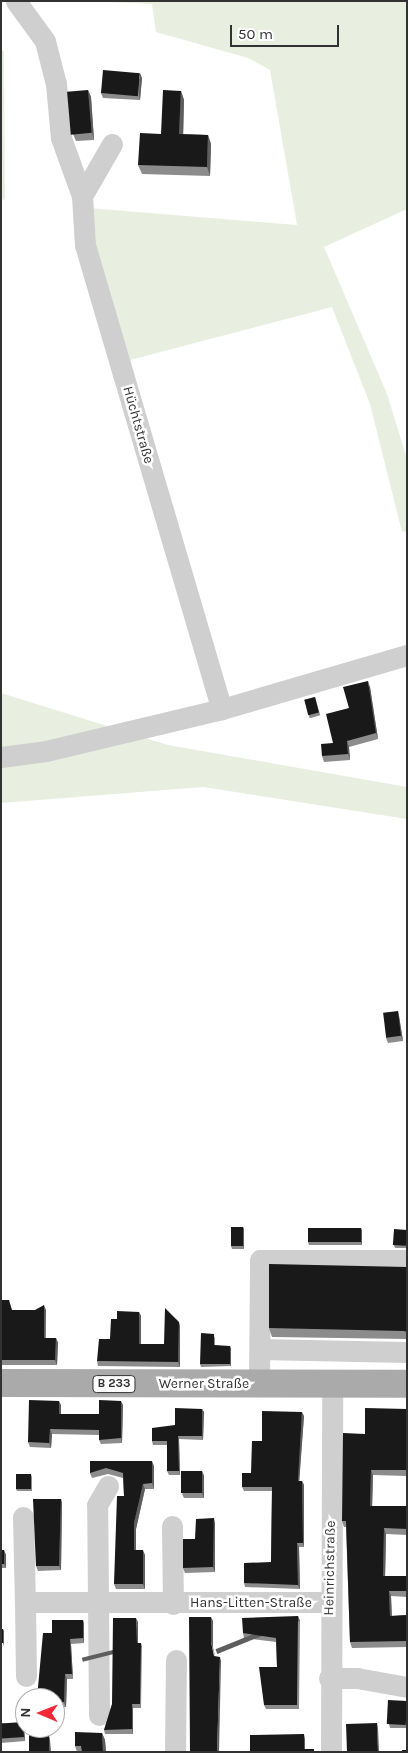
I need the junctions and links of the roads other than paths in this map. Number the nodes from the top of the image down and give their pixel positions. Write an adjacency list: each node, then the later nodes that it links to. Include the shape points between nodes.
1 (16, 1): 3 (street, Hüchtstraße, via 45,41 56,84 61,138)
2 (112, 144): 3 (street)
3 (82, 196): 5 (street, Hüchtstraße, via 85,246)
4 (407, 655): 5 (street)
5 (222, 709): 6 (street, via 46,751)
6 (1, 758)
7 (407, 1260): 8 (street, via 260,1260)
8 (260, 1349): 9 (street); 11 (street)
9 (407, 1352)
10 (1, 1383): 11 (main road, Werner Straße / B 233)
11 (260, 1384): 12 (main road, Werner Straße / B 233)
12 (332, 1384): 13 (main road, Werner Straße / B 233); 18 (street, Heinrichstraße)
13 (407, 1384)
14 (108, 1486): 19 (street, via 97,1505)
15 (23, 1517): 17 (street)
16 (172, 1526): 20 (street, Hans-Litten-Straße)
17 (25, 1602): 19 (street, Hans-Litten-Straße); 22 (street)
18 (329, 1602): 20 (street, Hans-Litten-Straße); 23 (street, Heinrichstraße)
19 (98, 1604): 20 (street, Hans-Litten-Straße); 25 (street)
20 (173, 1604)
21 (176, 1660): 26 (street)
22 (26, 1676)
23 (329, 1678): 24 (street, via 358,1678); 27 (street, Heinrichstraße)
24 (407, 1687)
25 (99, 1715)
26 (175, 1752)
27 (330, 1752)

